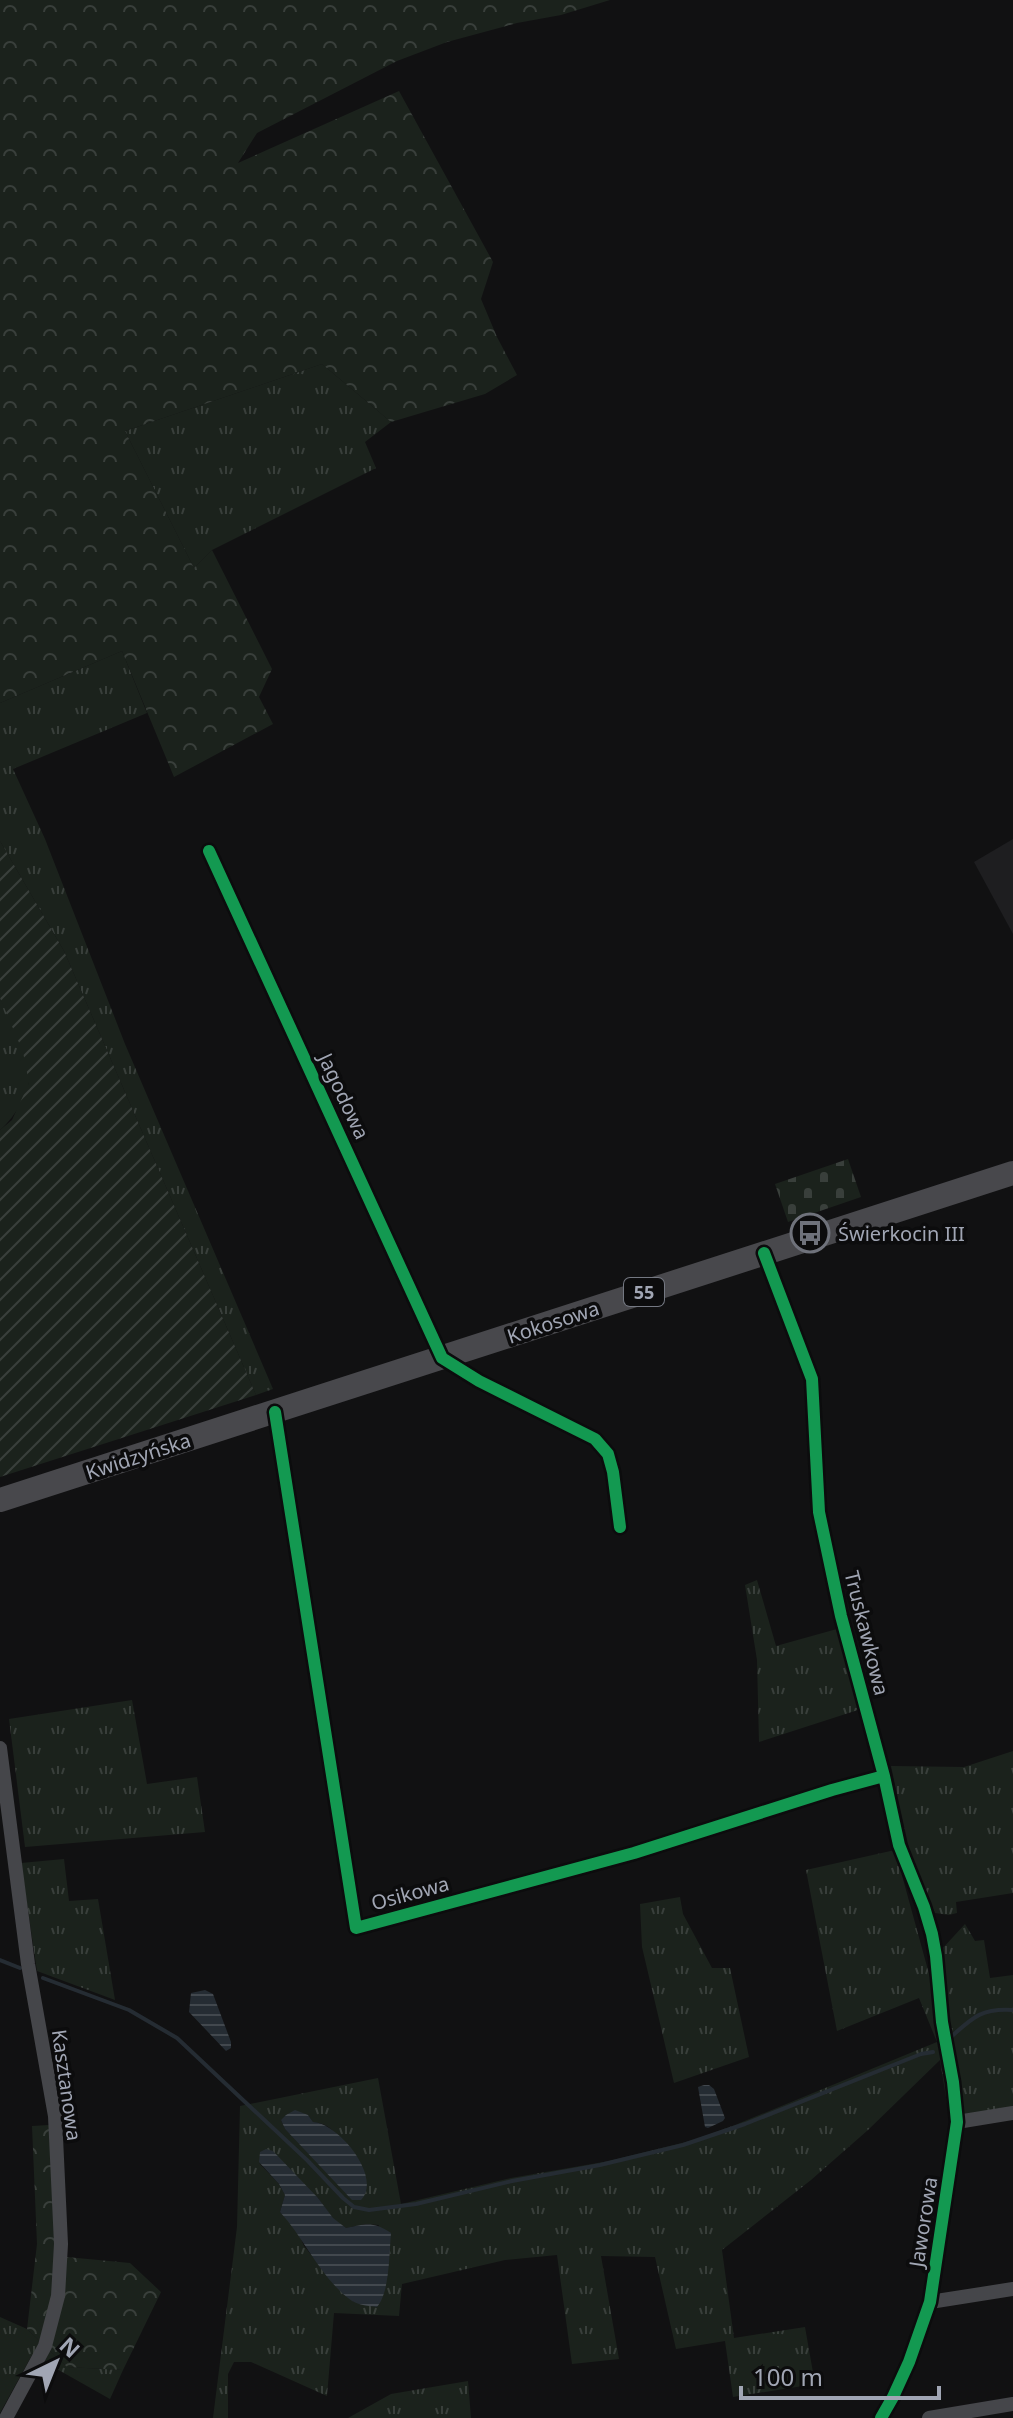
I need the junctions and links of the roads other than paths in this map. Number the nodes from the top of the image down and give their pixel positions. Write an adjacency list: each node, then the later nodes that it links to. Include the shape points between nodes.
1 (209, 851): 4 (street, Jagodowa)
2 (1013, 1173): 3 (main road, Kokosowa / 55)
3 (764, 1253): 4 (main road, Kokosowa / 55); 9 (street, Truskawkowa, via 812,1379 819,1512)
4 (442, 1358): 5 (main road, Kokosowa / 55); 7 (street, via 595,1439 608,1454)
5 (275, 1412): 6 (main road, Kwidzyńska / 55); 9 (street, Osikowa, via 356,1928 634,1853)
6 (0, 1500)
7 (620, 1527)
8 (0, 1748): 16 (street, Kasztanowa, via 28,1964 55,2116 61,2244 58,2296 45,2346)
9 (884, 1776): 10 (street, Truskawkowa, via 899,1845 932,1934)
10 (942, 2022): 12 (street, Jaworowa)
11 (1013, 2113): 12 (street)
12 (957, 2122): 14 (street, Jaworowa)
13 (1013, 2289): 14 (street)
14 (930, 2302): 17 (street, Jaworowa, via 909,2362)
15 (1013, 2404): 18 (street)
16 (6, 2418)
17 (881, 2418)
18 (929, 2418)

